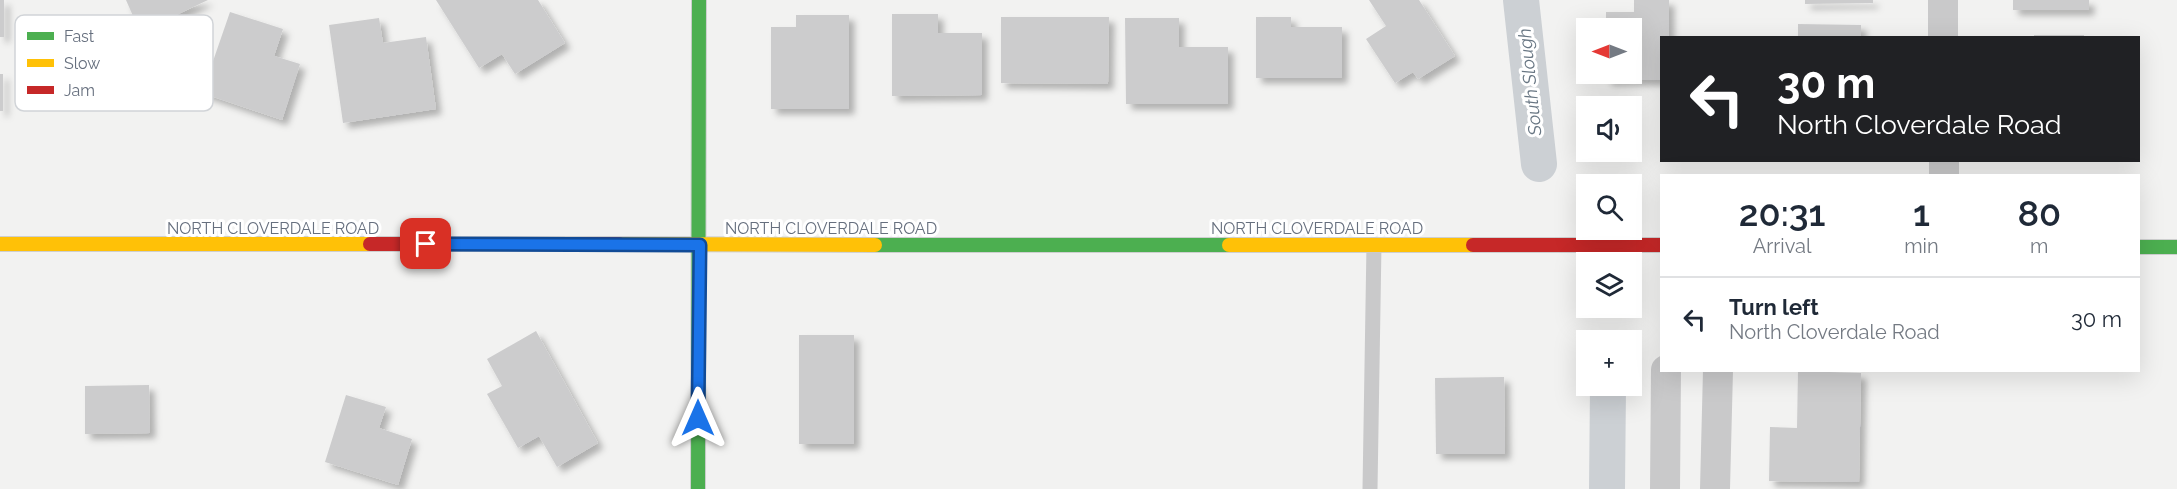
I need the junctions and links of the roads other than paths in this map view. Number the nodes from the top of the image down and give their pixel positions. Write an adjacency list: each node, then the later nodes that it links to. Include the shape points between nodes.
1 (699, 0): 6 (main road)
2 (1943, 0): 3 (street)
3 (1943, 36)
4 (0, 244): 6 (main road, NORTH CLOVERDALE ROAD)
5 (1374, 244): 6 (main road, NORTH CLOVERDALE ROAD); 7 (main road, NORTH CLOVERDALE ROAD); 13 (lane)
6 (700, 245): 12 (main road)
7 (1660, 245)
8 (2140, 247): 9 (main road)
9 (2177, 247)
10 (1666, 372): 14 (street)
11 (1718, 372): 15 (street)
12 (698, 489)
13 (1370, 489)
14 (1665, 489)
15 (1715, 489)

